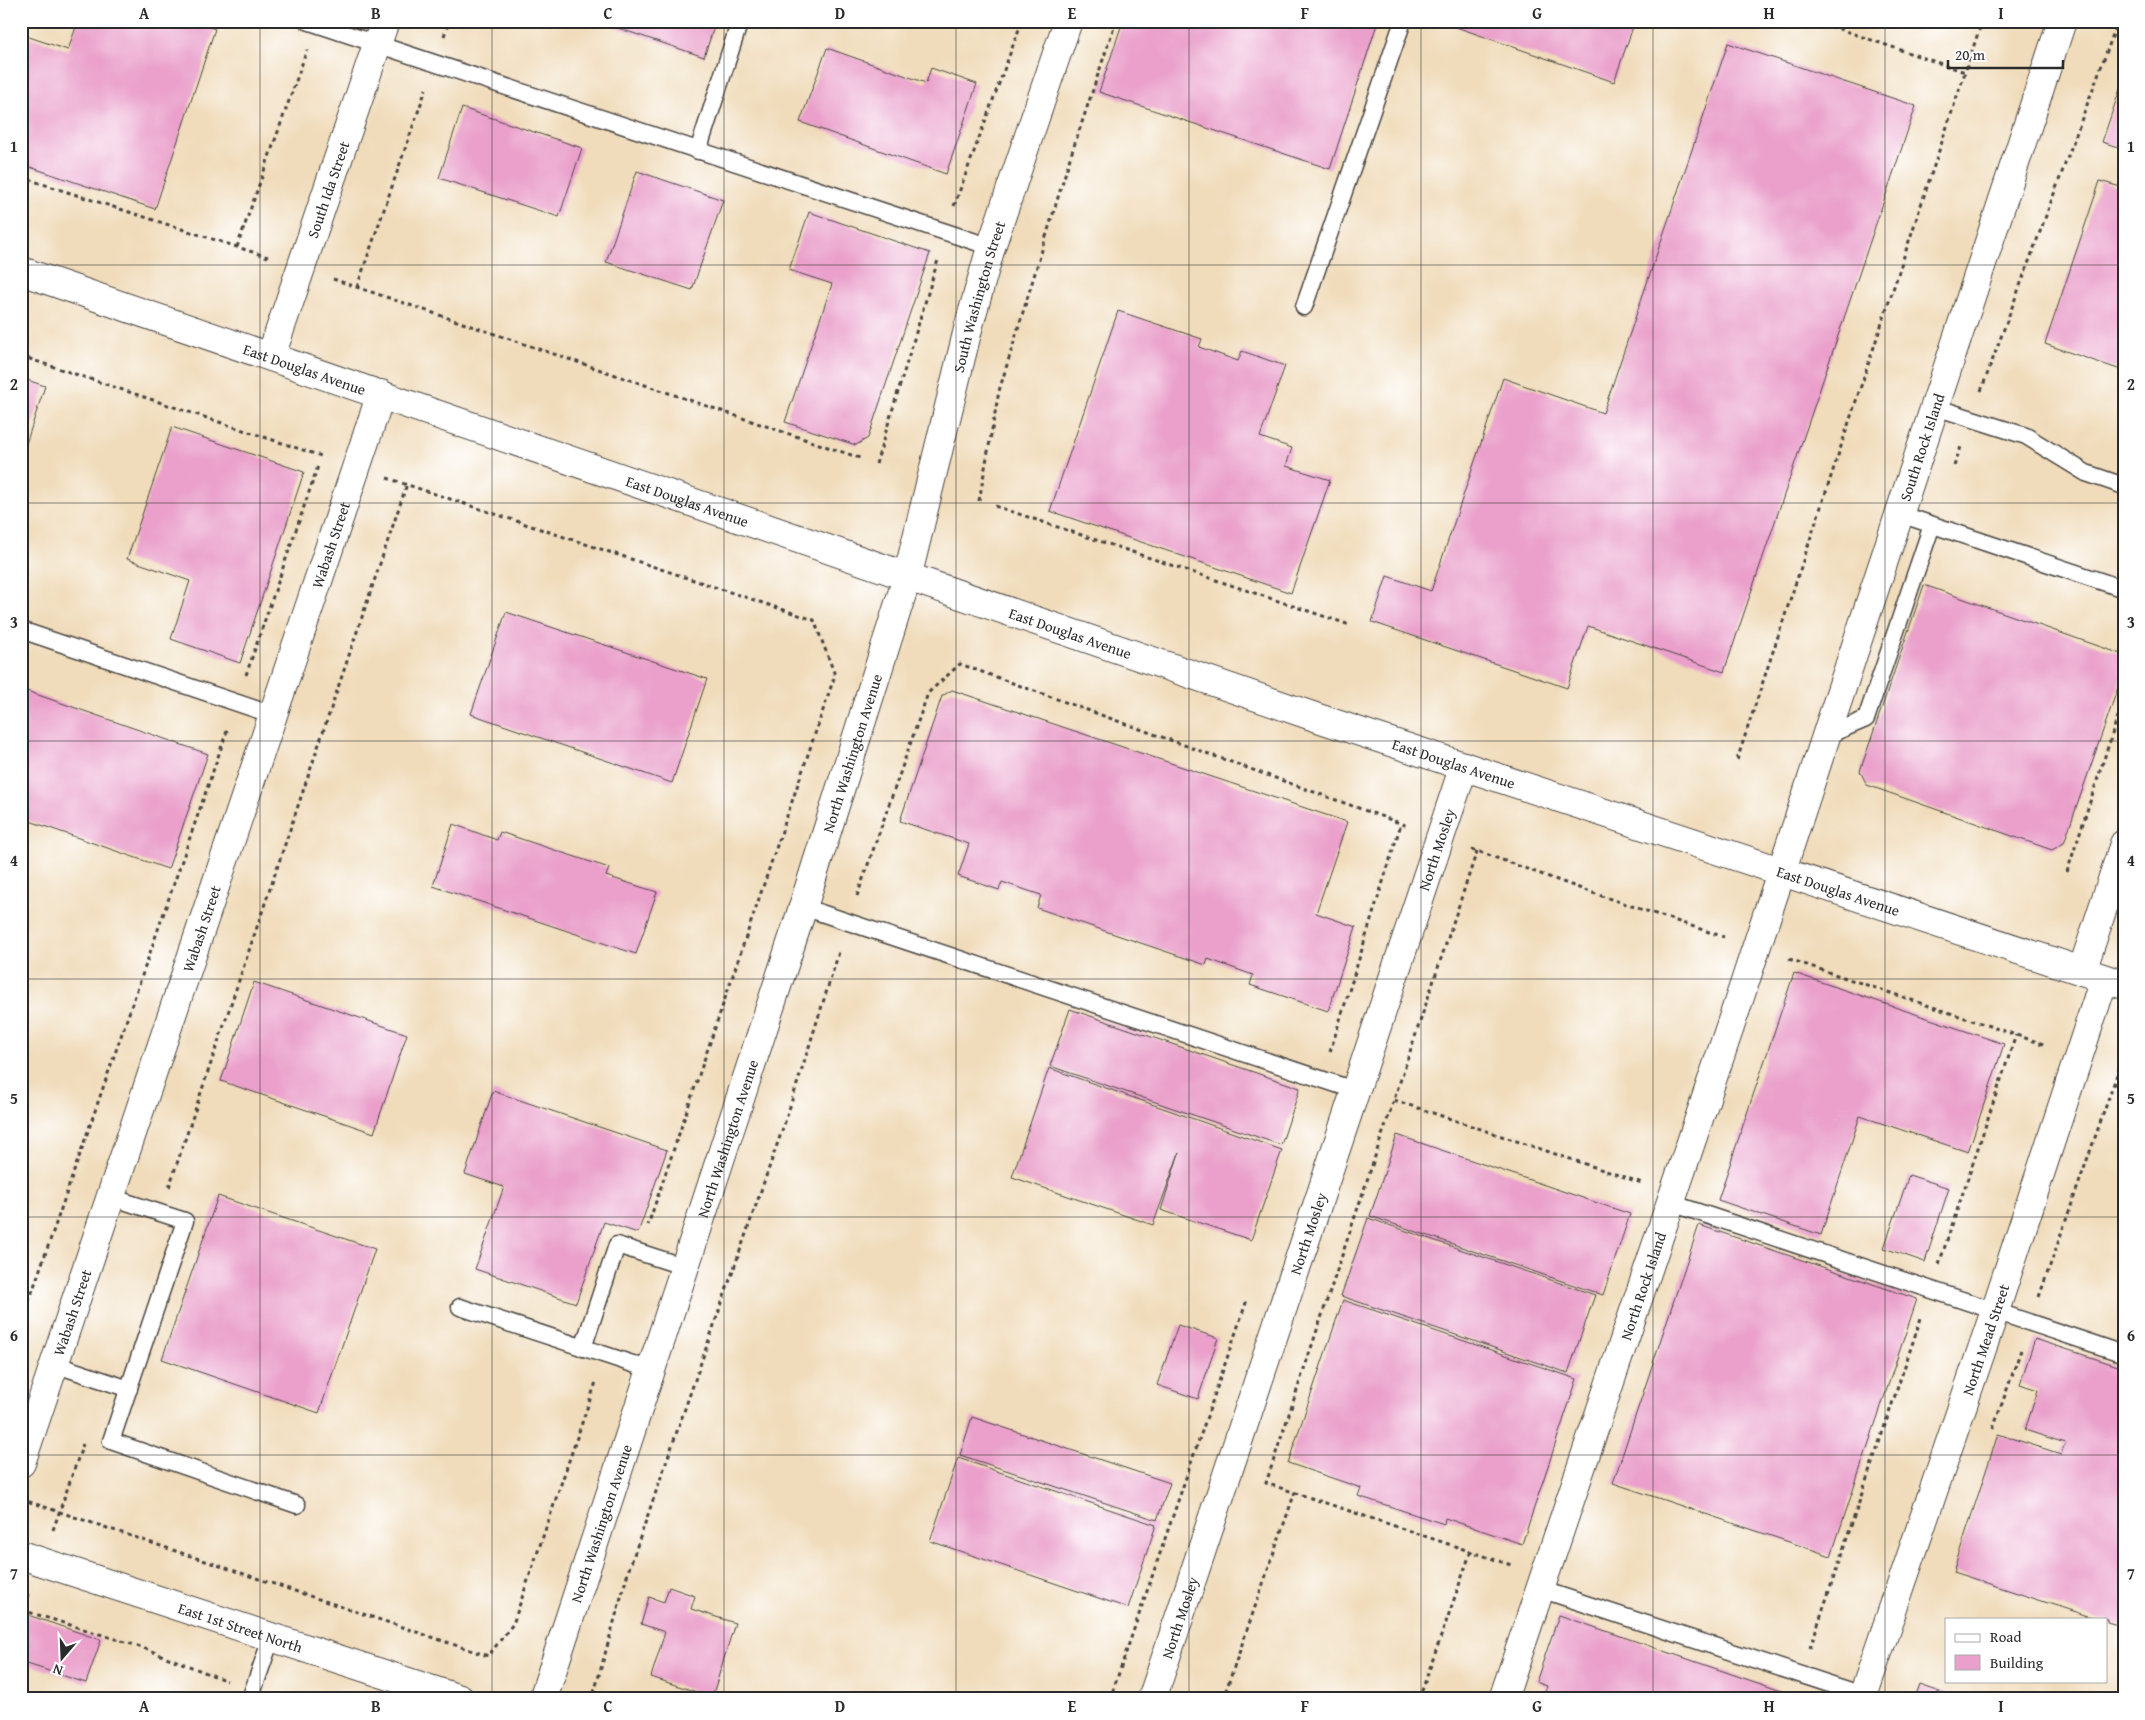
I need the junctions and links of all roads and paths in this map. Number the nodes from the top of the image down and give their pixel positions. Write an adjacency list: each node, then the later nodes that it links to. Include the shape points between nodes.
1 (449, 21): 11 (path)
2 (740, 21): 13 (lane)
3 (1068, 21): 16 (street, South Washington Street)
4 (1116, 21): 30 (path, via 1070,158 999,391)
5 (1403, 21): 20 (lane)
6 (1816, 21): 12 (path)
7 (1982, 21): 12 (path)
8 (2062, 21): 24 (street, South Rock Island)
9 (312, 23): 10 (lane); 15 (path)
10 (381, 33): 11 (lane); 17 (street, South Ida Street)
11 (434, 64): 13 (lane); 19 (path)
12 (1965, 72): 42 (path)
13 (698, 150): 16 (lane)
14 (21, 177): 15 (path)
15 (236, 247): 17 (path)
16 (991, 247): 34 (street, South Washington Street)
17 (301, 268): 19 (path); 22 (street, South Ida Street)
18 (21, 271): 22 (street, East Douglas Avenue)
19 (357, 287): 26 (path)
20 (1304, 307)
21 (21, 356): 25 (path)
22 (271, 356): 23 (street, East Douglas Avenue)
23 (381, 394): 27 (street, Wabash Street); 34 (street, East Douglas Avenue)
24 (1935, 407): 29 (lane, via 2026,436 2086,473); 32 (street, South Rock Island)
25 (321, 456): 27 (path); 39 (path)
26 (863, 459)
27 (357, 468): 28 (path); 40 (street, Wabash Street)
28 (407, 484): 63 (path); 64 (path, via 814,620 834,675)
29 (2124, 486)
30 (980, 501)
31 (995, 506): 36 (path)
32 (1900, 514): 33 (lane); 41 (street, South Rock Island)
33 (1932, 525): 35 (lane); 41 (lane, via 1866,719)
34 (907, 578): 43 (street, East Douglas Avenue); 50 (street, North Washington Avenue)
35 (2124, 589)
36 (1350, 625)
37 (21, 630): 39 (lane)
38 (2124, 698): 48 (path)
39 (236, 702): 40 (lane); 71 (path)
40 (273, 715): 61 (street, Wabash Street)
41 (1826, 736): 49 (street, South Rock Island)
42 (1737, 760)
43 (1464, 766): 45 (street, North Mosley); 49 (street, East Douglas Avenue)
44 (1401, 824): 45 (path); 51 (path, via 960,664 928,693); 57 (path)
45 (1440, 838): 47 (path); 58 (street, North Mosley)
46 (2124, 844): 53 (street, North Mead Street)
47 (1477, 851): 52 (path); 59 (path)
48 (2067, 872)
49 (1782, 873): 52 (street, North Rock Island); 53 (street, East Douglas Avenue)
50 (803, 907): 51 (lane); 65 (street, North Washington Avenue)
51 (848, 922): 57 (lane); 92 (path, via 786,1119 629,1569)
52 (1756, 948): 54 (path); 62 (street, North Rock Island)
53 (2103, 978): 69 (street, North Mead Street)
54 (2016, 1035): 55 (path); 66 (path)
55 (2049, 1046)
56 (2119, 1070): 70 (path)
57 (1321, 1079): 58 (lane)
58 (1354, 1090): 98 (street, North Mosley)
59 (1394, 1100): 60 (path); 81 (path, via 1266,1483)
60 (1645, 1184)
61 (111, 1196): 63 (lane); 75 (street, Wabash Street)
62 (1671, 1203): 66 (lane); 88 (street, North Rock Island)
63 (161, 1212): 77 (lane, via 185,1221)
64 (639, 1253): 65 (lane); 72 (lane, via 617,1245)
65 (684, 1267): 76 (street, North Washington Avenue)
66 (1931, 1289): 69 (lane); 91 (path)
67 (1250, 1292): 97 (path)
68 (460, 1307): 72 (lane)
69 (1995, 1311): 70 (lane); 94 (street, North Mead Street)
70 (2031, 1322): 73 (lane); 78 (path)
71 (21, 1324)
72 (583, 1348): 74 (lane)
73 (2124, 1354)
74 (605, 1355): 76 (lane); 84 (path, via 513,1624 488,1656)
75 (54, 1364): 77 (lane); 80 (street, Wabash Street)
76 (651, 1370): 96 (street, North Washington Avenue)
77 (129, 1389): 83 (lane, via 111,1441)
78 (1992, 1432)
79 (85, 1437): 84 (path)
80 (21, 1463)
81 (1294, 1492): 85 (path); 99 (path)
82 (21, 1500): 84 (path)
83 (297, 1505)
84 (60, 1513)
85 (1471, 1551): 87 (path); 100 (path)
86 (21, 1556): 90 (street, East 1st Street North)
87 (1517, 1567)
88 (1540, 1589): 91 (lane); 101 (street, North Rock Island)
89 (21, 1610): 93 (path, via 141,1648)
90 (272, 1636): 93 (lane); 95 (street, East 1st Street North)
91 (1801, 1674): 94 (lane)
92 (594, 1693)
93 (251, 1697)
94 (1862, 1697)
95 (460, 1699)
96 (542, 1699)
97 (1110, 1699)
98 (1152, 1699)
99 (1223, 1699)
100 (1420, 1699)
101 (1503, 1699)

